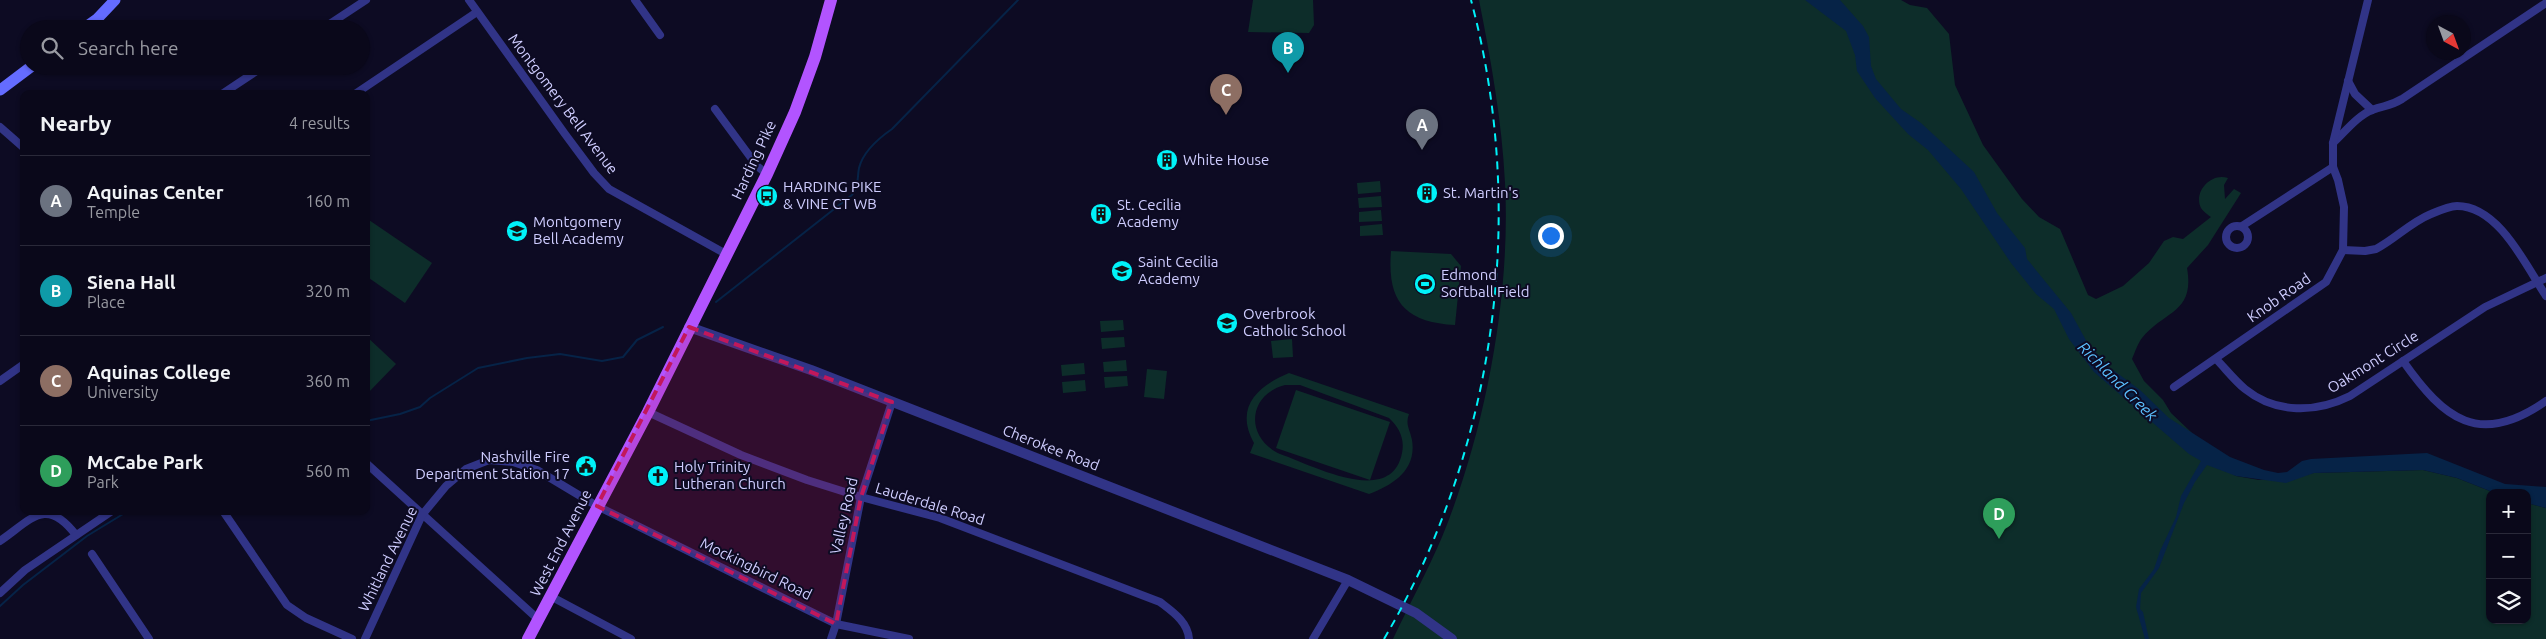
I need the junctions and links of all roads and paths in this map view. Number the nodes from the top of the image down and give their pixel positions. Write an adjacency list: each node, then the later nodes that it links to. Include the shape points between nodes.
1 (115, 0): 9 (main road)
2 (366, 0): 10 (street)
3 (469, 0): 8 (street, Montgomery Bell Avenue)
4 (635, 0): 11 (street)
5 (831, 0): 24 (main road, Harding Pike, via 795,112)
6 (2368, 0): 14 (street, Knob Road)
7 (2546, 3): 19 (street, via 2402,99 2388,107)
8 (477, 12): 17 (street); 27 (street, Montgomery Bell Avenue, via 570,141 609,188)
9 (94, 20)
10 (336, 20)
11 (660, 34)
12 (20, 75): 15 (main road)
13 (250, 75): 16 (street)
14 (2348, 81): 19 (street, via 2355,94); 21 (street, Knob Road)
15 (0, 90)
16 (228, 90)
17 (361, 90)
18 (716, 109): 24 (street)
19 (2372, 110): 21 (street)
20 (0, 127): 22 (street)
21 (2333, 143): 23 (street, Knob Road)
22 (20, 144)
23 (2333, 168): 25 (street); 26 (street, Knob Road, via 2344,207)
24 (767, 174): 27 (main road, Harding Pike)
25 (2242, 226)
26 (2343, 250): 29 (street, via 2376,249 2429,214 2456,206 2480,211 2493,220); 32 (street, Knob Road, via 2326,282)
27 (726, 254): 31 (main road, Harding Pike)
28 (2546, 278): 29 (street, Oakmont Circle)
29 (2538, 283): 30 (street); 33 (street, Oakmont Circle, via 2484,307)
30 (2546, 296)
31 (689, 327): 38 (street, Cherokee Road); 39 (main road, West End Avenue)
32 (2216, 358): 33 (street, Oakmont Circle, via 2244,389 2257,397 2269,403 2308,410 2334,405); 36 (street, Knob Road)
33 (2403, 361): 37 (street, via 2436,404 2470,422 2494,425 2509,422)
34 (20, 367): 35 (street)
35 (0, 381)
36 (2174, 386)
37 (2546, 401)
38 (892, 402): 41 (street, Valley Road); 51 (street, Cherokee Road)
39 (648, 412): 41 (street, Lauderdale Road, via 741,455); 42 (main road, West End Avenue)
40 (370, 467): 47 (street)
41 (860, 497): 55 (street, Valley Road); 63 (street, Lauderdale Road, via 940,518 1160,602 1178,615 1189,632)
42 (597, 506): 47 (street, Whitland Avenue, via 537,470 513,462 490,460 466,469 446,486); 53 (main road, West End Avenue); 55 (street, Mockingbird Road)
43 (38, 515): 49 (street)
44 (56, 515): 48 (street)
45 (106, 515): 48 (street)
46 (227, 515): 57 (street, via 287,605)
47 (422, 515): 54 (street); 58 (street, Whitland Avenue)
48 (76, 535): 52 (street, via 25,570)
49 (0, 540)
50 (92, 554): 56 (street)
51 (1348, 580): 64 (street); 65 (street, Cherokee Road, via 1399,604)
52 (0, 593)
53 (552, 597): 54 (main road, West End Avenue); 60 (street)
54 (539, 620): 59 (main road, West End Avenue)
55 (836, 624): 61 (street, Valley Road); 62 (street, Mockingbird Road)
56 (149, 639)
57 (352, 639)
58 (365, 639)
59 (528, 639)
60 (630, 639)
61 (831, 639)
62 (909, 639)
63 (1189, 639)
64 (1313, 639)
65 (1452, 639)

